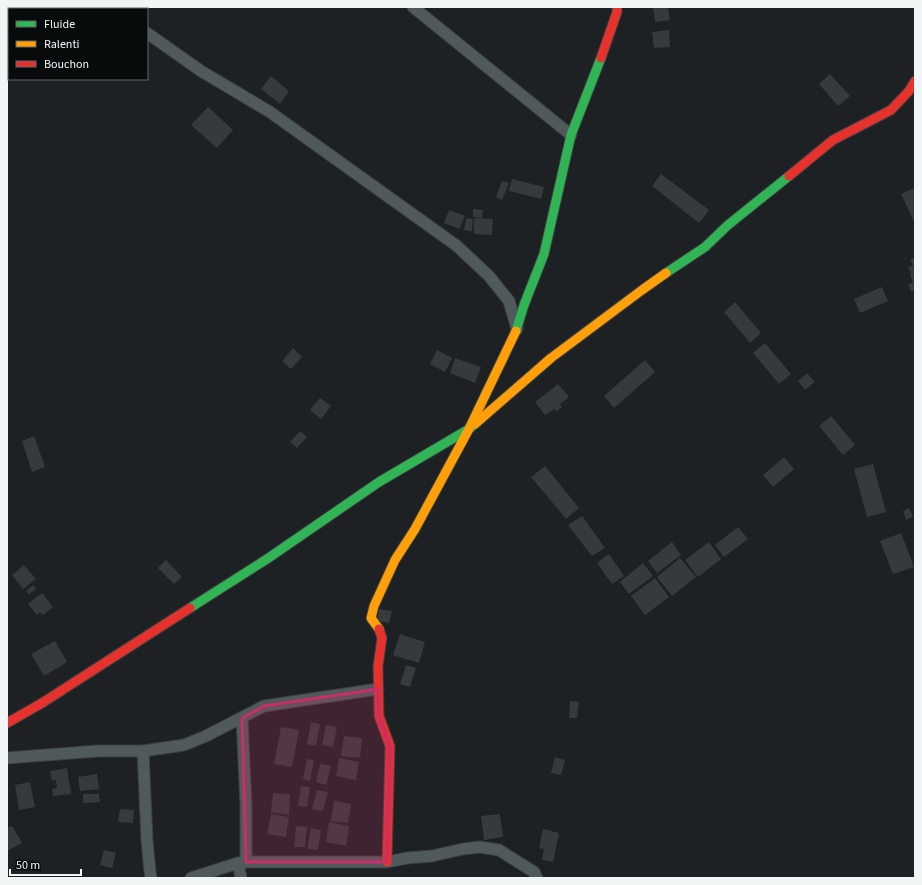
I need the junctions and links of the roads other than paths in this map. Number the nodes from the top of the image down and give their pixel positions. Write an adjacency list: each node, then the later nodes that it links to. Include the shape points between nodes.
1 (413, 7): 5 (street)
2 (617, 7): 5 (street, via 606,46)
3 (148, 34): 6 (street, via 201,71 270,112 457,246)
4 (913, 87): 9 (street, via 891,110 833,140 728,225 705,247 551,358)
5 (571, 135): 7 (street, via 544,254)
6 (509, 301): 7 (street); 8 (street)
7 (524, 304): 8 (street)
8 (517, 329): 9 (street)
9 (469, 429): 10 (street, via 415,529 395,560 374,606 371,618 379,627 382,638); 12 (street, via 379,482 267,559)
10 (378, 689): 11 (street, via 264,706); 16 (street, via 379,716 390,746)
11 (242, 718): 13 (street, via 184,745); 15 (street, via 246,806)
12 (7, 723)
13 (143, 751): 14 (street, via 98,751); 17 (street)
14 (7, 758)
15 (242, 862): 16 (street); 18 (street); 19 (street)
16 (387, 862): 20 (street, via 480,847 499,850 534,872)
17 (151, 878)
18 (191, 878)
19 (241, 878)
20 (537, 878)

